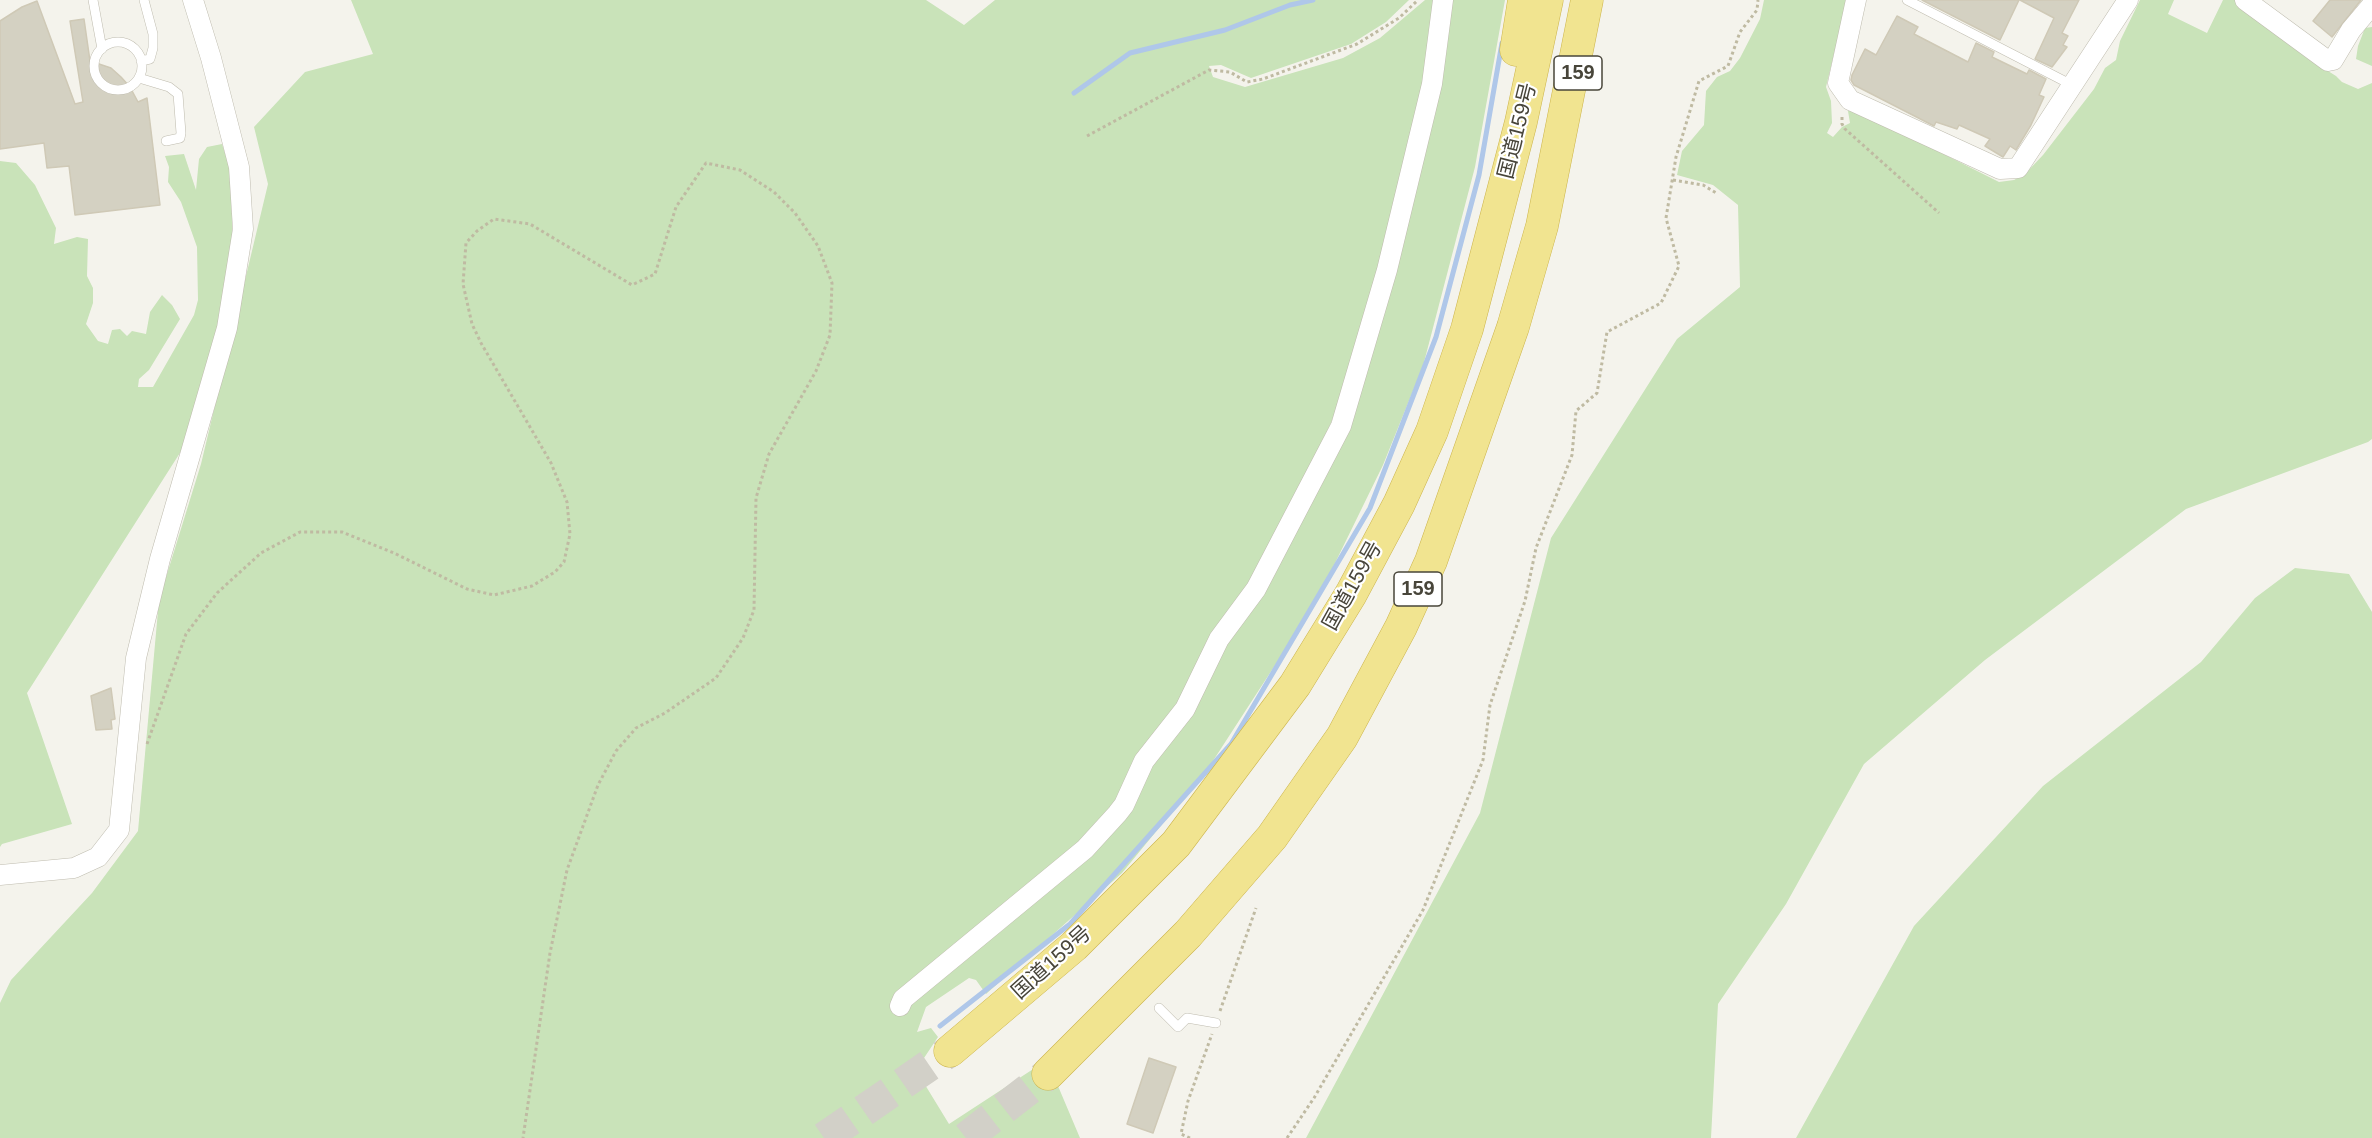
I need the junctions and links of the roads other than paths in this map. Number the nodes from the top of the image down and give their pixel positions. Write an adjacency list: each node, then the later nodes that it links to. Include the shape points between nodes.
1 (93, 0): 14 (lane)
2 (144, 0): 15 (lane, via 153,48 150,59)
3 (193, 0): 21 (street, via 239,167 243,229 227,328 160,559 136,658 119,830 98,856 74,868)
4 (1443, 0): 22 (street, via 1432,84 1387,270 1341,426 1256,589 1219,639 1185,709 1144,760 1117,814 1085,849 903,999)
5 (1524, 0): 20 (highway, 159, via 1501,151)
6 (1547, 0): 20 (highway, 国道159号 / 159, via 1521,122)
7 (1587, 0): 19 (highway, 国道159号 / 159)
8 (1597, 0): 19 (highway, 159)
9 (1856, 0): 17 (street, via 1838,83 1850,100 2000,169 2018,168)
10 (1907, 0): 17 (lane)
11 (2128, 0): 17 (street)
12 (2245, 0): 13 (street, via 2328,61 2333,60)
13 (2372, 2)
14 (102, 49): 15 (lane, via 125,44); 16 (lane, via 94,72 103,85 119,90)
15 (141, 61): 16 (lane)
16 (139, 78): 18 (lane, via 169,87 178,94 180,138)
17 (2072, 85)
18 (166, 141)
19 (1559, 146): 26 (highway, 国道159号 / 159, via 1514,327 1431,561 1401,627 1342,737 1272,837 1188,934)
20 (1467, 329): 25 (highway, 国道159号 / 159, via 1432,431 1399,504 1351,594 1295,685 1176,844 1074,946)
21 (0, 875)
22 (900, 1006)
23 (1159, 1008): 24 (lane, via 1178,1027 1187,1018)
24 (1216, 1023)
25 (950, 1051)
26 (1048, 1074)

